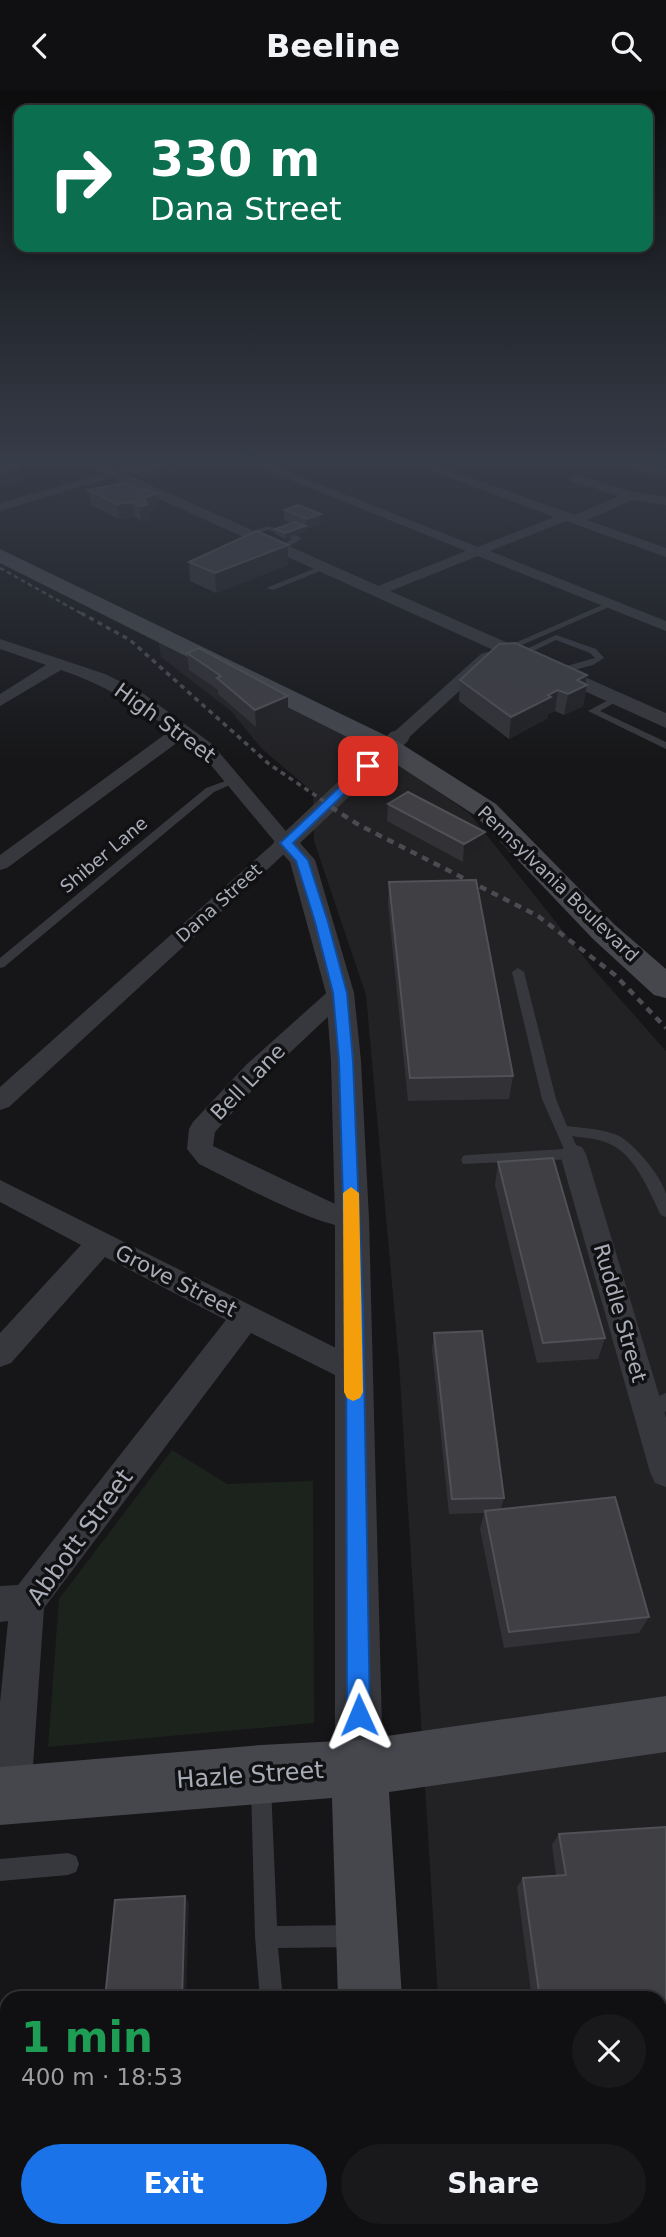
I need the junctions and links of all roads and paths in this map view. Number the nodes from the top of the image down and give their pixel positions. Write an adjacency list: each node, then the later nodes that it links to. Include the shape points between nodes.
1 (11, 560): 19 (main road, Pennsylvania Boulevard)
2 (37, 560): 19 (main road, Pennsylvania Boulevard)
3 (307, 560): 6 (street)
4 (454, 560): 8 (street)
5 (500, 560): 9 (street)
6 (324, 568): 7 (lane); 8 (street)
7 (270, 588)
8 (378, 591): 12 (street)
9 (612, 604): 10 (street); 12 (lane)
10 (666, 626)
11 (0, 644): 13 (street, High Street)
12 (507, 650): 14 (street); 14 (lane, via 556,637 600,657); 19 (street, Dana Street)
13 (60, 663): 16 (street); 18 (street, High Street, via 119,686)
14 (555, 672): 15 (street)
15 (617, 699): 17 (street); 20 (lane, via 593,711)
16 (1, 700)
17 (666, 721)
18 (181, 731): 21 (street, High Street, via 206,748); 23 (street)
19 (393, 742): 22 (street, Dana Street); 24 (main road, Pennsylvania Boulevard, via 446,763 486,790); 27 (main road, Pennsylvania Boulevard, via 486,810 604,932)
20 (666, 745)
21 (234, 781): 22 (street, High Street); 25 (lane, Shiber Lane, via 211,790)
22 (286, 843): 28 (street, High Street, via 302,860); 29 (street, Dana Street)
23 (0, 864)
24 (666, 961)
25 (0, 964)
26 (518, 972): 30 (lane, via 549,1099)
27 (666, 987)
28 (340, 993): 34 (street, High Street); 34 (street, Bell Lane, via 256,1070 202,1129 200,1149 208,1157 326,1212)
29 (0, 1101)
30 (568, 1142): 31 (lane); 33 (lane, via 614,1140 639,1164); 39 (street, Ruddle Street)
31 (468, 1160)
32 (0, 1191): 35 (street, Grove Street)
33 (666, 1211)
34 (352, 1219): 38 (street, High Street)
35 (101, 1243): 36 (street, Grove Street); 37 (street)
36 (247, 1316): 38 (street, Grove Street); 41 (street, Abbott Street)
37 (0, 1353)
38 (353, 1371): 43 (street, High Street)
39 (658, 1408): 40 (street, Ruddle Street)
40 (666, 1472)
41 (13, 1603): 45 (street, Abbott Street)
42 (666, 1724): 43 (main road, Hazle Street)
43 (359, 1768): 44 (main road, Hazle Street); 48 (main road)
44 (261, 1773): 45 (main road, Hazle Street); 49 (lane)
45 (5, 1796)
46 (68, 1864): 47 (lane)
47 (0, 1870)
48 (368, 1935): 49 (lane); 51 (main road)
49 (266, 1937): 50 (lane)
50 (271, 1991)
51 (370, 1991)

